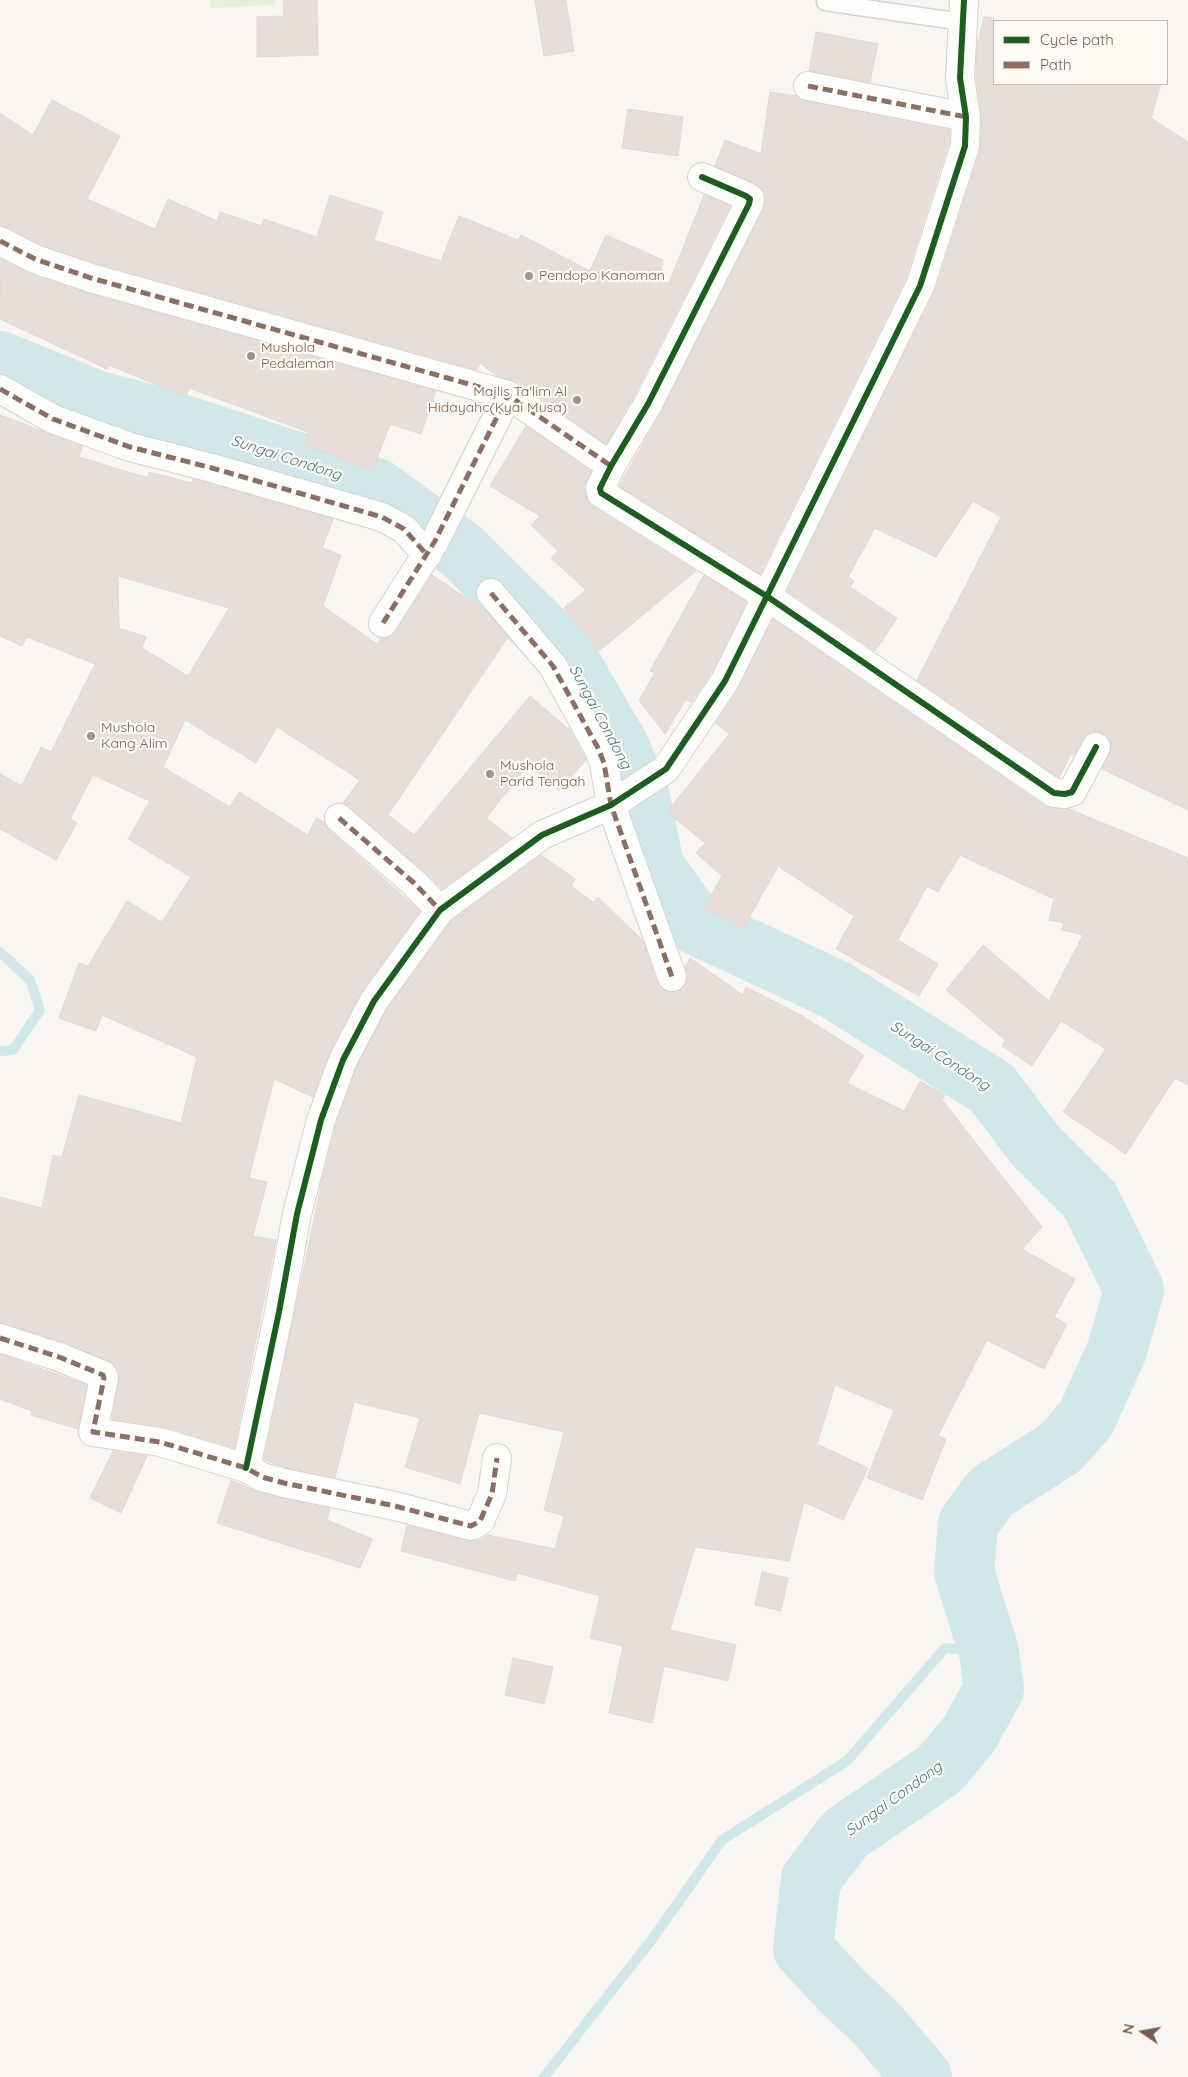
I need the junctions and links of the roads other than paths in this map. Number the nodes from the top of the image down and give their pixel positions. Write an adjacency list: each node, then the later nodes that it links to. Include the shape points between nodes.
1 (825, 2): 2 (lane)
2 (963, 11): 4 (street, via 960,78)
3 (808, 86): 4 (street)
4 (966, 117): 12 (street, via 965,146 920,286)
5 (702, 177): 9 (street, via 746,196 750,199 749,204 648,404)
6 (0, 241): 8 (street, via 35,259 92,278)
7 (0, 389): 10 (street, via 53,419 121,444 382,517)
8 (508, 396): 9 (street); 10 (street)
9 (611, 466): 12 (street, via 600,488 605,497)
10 (431, 548): 13 (street)
11 (490, 593): 15 (street, via 553,666 598,748)
12 (768, 597): 14 (street, via 1054,793 1072,792); 15 (street, via 725,681 666,770)
13 (383, 623)
14 (1096, 747)
15 (615, 802): 17 (street, via 542,835); 18 (street)
16 (339, 818): 17 (street)
17 (440, 910): 21 (street, via 374,1001 343,1060 321,1120 297,1214 280,1312)
18 (672, 977)
19 (0, 1338): 21 (street, via 103,1375 93,1432 160,1442)
20 (497, 1458): 21 (street, via 492,1494 480,1521 471,1526 284,1483)
21 (246, 1468)

